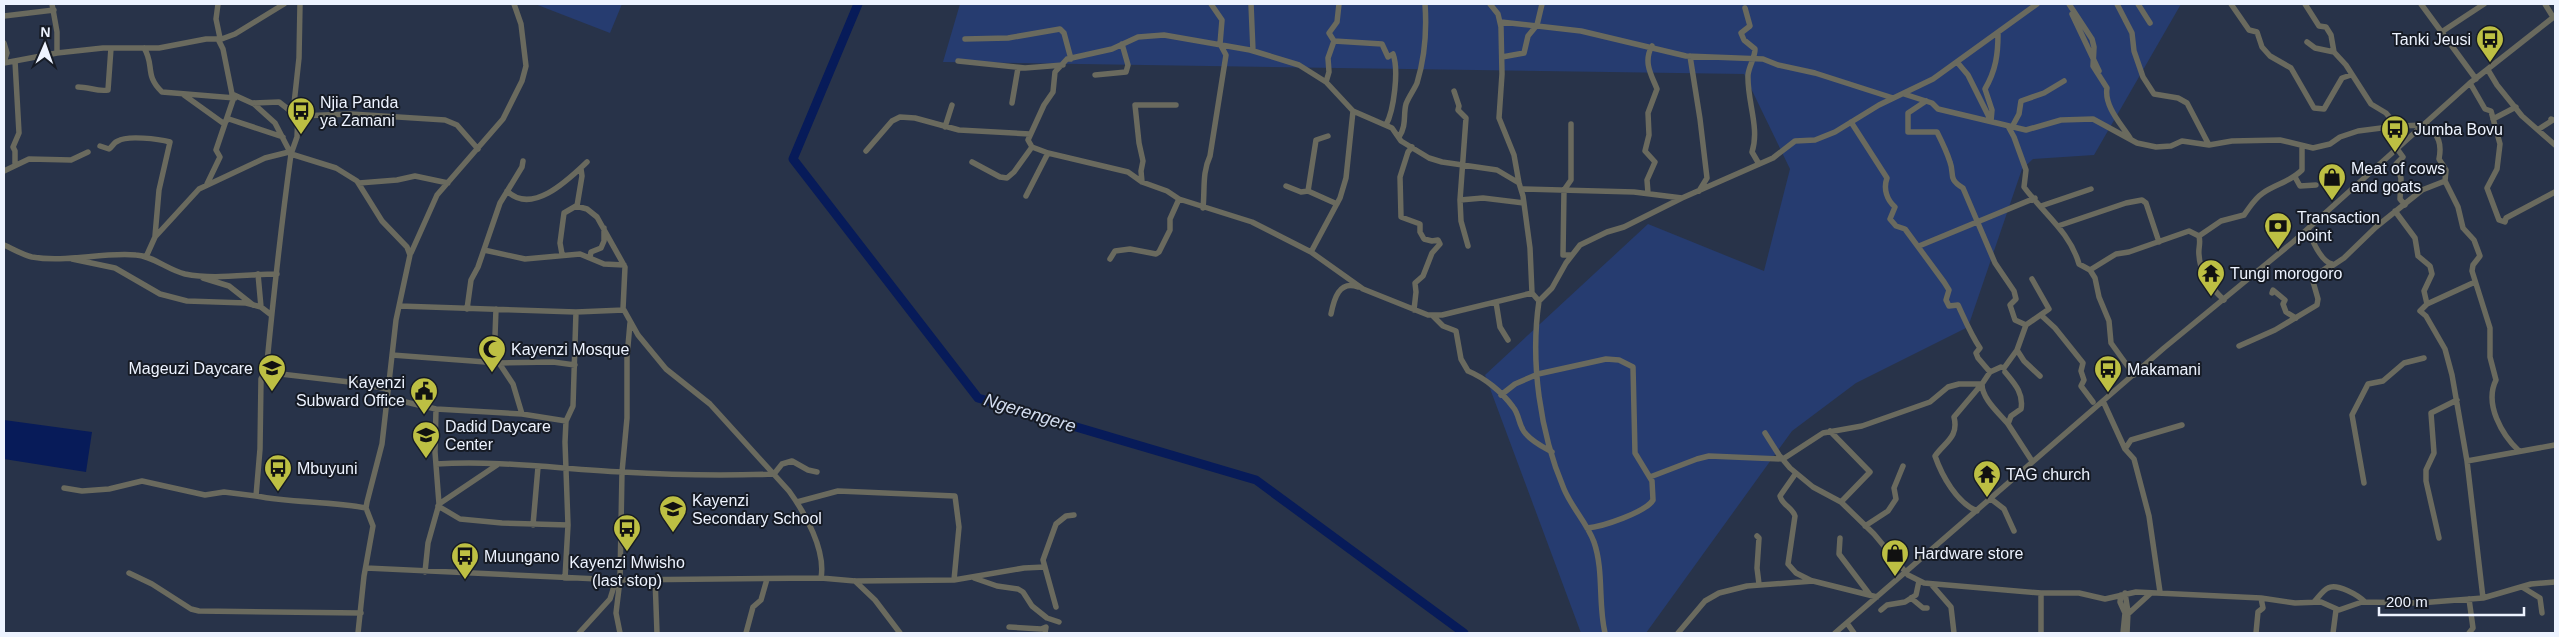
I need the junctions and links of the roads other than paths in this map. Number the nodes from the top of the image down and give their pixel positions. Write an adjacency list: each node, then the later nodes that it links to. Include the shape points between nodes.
1 (218, 4): 29 (street, via 216,19)
2 (284, 4): 29 (street, via 232,36)
3 (300, 4): 75 (street)
4 (514, 4): 101 (street, via 521,24 526,70 507,113)
5 (1211, 4): 35 (street, via 1222,20)
6 (1251, 4): 39 (street)
7 (1339, 4): 31 (street, via 1338,22 1329,33)
8 (1425, 4): 92 (street, via 1424,60 1406,104 1406,117)
9 (1490, 4): 24 (street)
10 (1542, 4): 26 (street)
11 (2037, 4): 28 (street)
12 (2067, 4): 42 (street, via 2092,39)
13 (2118, 4): 95 (street, via 2132,33 2134,51 2150,89 2154,94 2178,98 2186,103)
14 (2138, 4): 25 (street)
15 (2231, 4): 56 (street, via 2249,30 2257,32 2262,47 2270,56 2291,68 2315,108 2325,108 2342,78)
16 (2305, 4): 40 (street, via 2319,26 2326,27)
17 (2420, 4): 27 (street)
18 (2484, 4): 27 (street)
19 (2545, 4): 23 (street)
20 (53, 7): 22 (street); 41 (street)
21 (1746, 8): 45 (street, via 1750,26 1741,33 1754,48)
22 (4, 16)
23 (2554, 16): 53 (street)
24 (1500, 22): 26 (street); 44 (street)
25 (2150, 23)
26 (1537, 25): 36 (street); 44 (street, via 1528,36 1524,53)
27 (2440, 33): 57 (street)
28 (1998, 34): 49 (street); 79 (street, via 1998,55 1985,89 1992,110)
29 (220, 39): 38 (street); 63 (street)
30 (965, 39): 46 (street, via 1008,38 1060,29)
31 (1334, 41): 59 (street, via 1328,58); 85 (street, via 1382,44 1388,57 1393,54 1396,67 1394,91)
32 (2307, 42): 40 (street, via 2315,48)
33 (4, 43): 50 (street, via 7,53)
34 (1122, 44): 35 (street, via 1155,34); 46 (street); 55 (street, via 1128,66 1126,72)
35 (1220, 44): 39 (street); 141 (street, via 1226,55 1210,156 1204,170)
36 (1652, 46): 43 (street); 130 (street, via 1648,66 1657,89 1648,113 1649,135 1644,150 1654,162 1647,180)
37 (112, 48): 38 (street); 41 (street); 61 (street, via 108,90)
38 (144, 48): 65 (street, via 150,57 152,82 162,92)
39 (1253, 51): 59 (street, via 1299,65)
40 (2334, 52): 56 (street)
41 (57, 53): 47 (street)
42 (2093, 55): 54 (street); 94 (street, via 2093,66 2107,88 2106,97)
43 (1690, 56): 45 (street); 128 (street, via 1706,178)
44 (1502, 57): 123 (street, via 1499,115 1514,155)
45 (1755, 58): 67 (street); 111 (street, via 1748,73 1756,138 1752,152)
46 (1071, 59): 51 (street)
47 (15, 61): 50 (street); 110 (street, via 18,84 18,132 13,147)
48 (958, 61): 52 (street)
49 (1957, 62): 64 (street); 79 (street, via 1968,75)
50 (4, 63)
51 (1063, 65): 52 (street); 90 (street, via 1055,72 1053,92)
52 (1018, 68): 70 (street)
53 (2488, 70): 57 (street); 73 (street)
54 (2099, 71)
55 (1095, 75)
56 (2351, 75): 86 (street, via 2371,104 2386,113)
57 (2476, 79): 60 (street)
58 (2064, 81): 88 (street, via 2021,101 2019,114)
59 (1326, 82): 74 (street)
60 (2470, 83): 77 (street); 84 (street)
61 (78, 87)
62 (1454, 91): 112 (street, via 1458,110 1466,118)
63 (231, 92): 66 (street); 69 (street)
64 (1904, 94): 67 (street); 68 (street)
65 (184, 95): 66 (street); 81 (street)
66 (234, 98): 81 (street)
67 (1894, 98): 80 (street)
68 (1926, 101): 79 (street, via 1938,109); 143 (street, via 1908,113 1908,132 1937,132 1951,164 1950,175 1962,188)
69 (252, 102): 75 (street, via 279,102); 93 (street, via 275,123)
70 (1012, 102)
71 (952, 105): 87 (street)
72 (1176, 105): 117 (street, via 1135,104 1143,161)
73 (2516, 108): 77 (street); 89 (street)
74 (1353, 110): 76 (street); 82 (street)
75 (295, 114): 101 (street, via 445,120 457,125); 105 (street, via 297,138)
76 (1368, 116): 82 (street, via 1360,116); 85 (street)
77 (2494, 119): 129 (street, via 2500,141 2499,156 2495,174 2487,188 2500,220 2505,222 2506,218)
78 (2551, 119): 89 (street)
79 (1991, 121): 88 (street)
80 (1851, 122): 111 (street, via 1815,140 1795,141 1783,153); 152 (street, via 1887,178 1888,201 1895,208 1890,219 1905,229)
81 (224, 123): 93 (street, via 229,119); 120 (street, via 216,150 220,157)
82 (1350, 123): 137 (street, via 1346,178)
83 (1571, 124): 125 (street, via 1572,180)
84 (2427, 124): 86 (street); 102 (street); 116 (street, via 2442,150 2439,158 2446,170)
85 (1386, 125): 92 (street)
86 (2397, 126): 100 (street, via 2363,130 2324,146)
87 (945, 127): 90 (street, via 970,132); 104 (street, via 913,118 898,118)
88 (2010, 127): 94 (street, via 2026,130 2061,120 2093,120); 133 (street, via 2026,170 2024,186)
89 (2539, 129): 96 (street)
90 (1030, 134): 98 (street, via 1028,140)
91 (1328, 136): 127 (street, via 1316,140)
92 (1399, 136): 99 (street)
93 (283, 137): 105 (street)
94 (2130, 139): 95 (street, via 2156,147 2182,142)
95 (2209, 145): 100 (street, via 2280,140)
96 (2555, 145)
97 (100, 146): 148 (street, via 109,149 125,138 170,142 160,181)
98 (1032, 147): 106 (street); 109 (street, via 1006,178)
99 (1412, 147): 112 (street, via 1429,158); 183 (street, via 1401,174 1401,217 1420,224 1424,239 1438,240 1440,244 1432,253 1423,276 1414,283)
100 (2302, 147): 115 (street, via 2302,170)
101 (478, 149): 119 (street)
102 (2398, 150): 138 (street, via 2403,158 2396,164 2401,178 2400,198); 146 (street)
103 (88, 152): 110 (street, via 72,160 32,158)
104 (866, 152)
105 (290, 153): 118 (street, via 336,168); 120 (street, via 265,158); 166 (street)
106 (1048, 153): 117 (street, via 1128,172); 131 (street)
107 (523, 161): 126 (street)
108 (587, 162): 113 (street)
109 (972, 162)
110 (15, 163): 114 (street)
111 (1759, 164): 128 (street)
112 (1463, 166): 123 (street, via 1497,170); 135 (street)
113 (581, 169): 126 (street, via 537,198 512,196); 139 (street)
114 (4, 171)
115 (2295, 177): 121 (street, via 2300,186); 147 (street, via 2263,193 2244,215 2221,221)
116 (2446, 180): 138 (street, via 2422,190); 169 (street, via 2463,228 2474,240 2480,256 2472,269)
117 (1142, 182): 134 (street, via 1167,191)
118 (359, 183): 119 (street, via 415,176); 155 (street, via 382,222)
119 (448, 183): 155 (street, via 436,197)
120 (206, 184): 148 (street, via 184,203)
121 (2316, 185)
122 (1286, 186): 127 (street, via 1300,192)
123 (1520, 186): 125 (street); 136 (street)
124 (2091, 189): 140 (street)
125 (1564, 190): 130 (street); 157 (street, via 1563,256)
126 (507, 191): 153 (street)
127 (1308, 191): 137 (street)
128 (1699, 191): 132 (street)
129 (2555, 192)
130 (1648, 193): 132 (street)
131 (1026, 196)
132 (1682, 198): 157 (street, via 1584,243)
133 (2035, 198): 140 (street); 143 (street)
134 (1179, 200): 141 (street); 161 (street, via 1160,252 1122,248 1115,251)
135 (1460, 200): 136 (street, via 1483,198); 151 (street, via 1461,221)
136 (1524, 203): 171 (street)
137 (1336, 204): 154 (street)
138 (2405, 205): 142 (street)
139 (577, 206): 145 (street, via 592,211); 156 (street, via 569,209 563,217)
140 (2041, 206): 144 (street)
141 (1203, 208): 154 (street, via 1252,222)
142 (2395, 212): 163 (street); 176 (street, via 2415,238 2418,256 2430,266 2432,274 2424,292)
143 (1978, 222): 152 (street); 191 (street, via 1995,262 2014,293 2016,300 2010,305 2015,320)
144 (2058, 226): 149 (street, via 2126,202 2142,200 2146,203); 164 (street, via 2074,248 2079,264)
145 (604, 228): 159 (street, via 601,248 591,252); 162 (street)
146 (2308, 230): 163 (street, via 2322,256); 173 (street)
147 (2199, 236): 149 (street, via 2188,230); 173 (street, via 2198,254 2202,268 2210,287)
148 (155, 237): 158 (street)
149 (2159, 242): 164 (street, via 2116,254)
150 (4, 245): 160 (street, via 30,256)
151 (1468, 246)
152 (1919, 246): 199 (street, via 1949,290 1946,300 1949,306 1958,305 1971,328 1980,348 1976,353 1978,358)
153 (484, 250): 156 (street, via 525,259); 180 (street, via 470,280)
154 (1311, 252): 170 (street)
155 (410, 253): 178 (street)
156 (562, 254): 159 (street)
157 (1572, 255): 175 (street, via 1552,288)
158 (146, 257): 160 (street, via 112,254); 167 (street, via 184,274)
159 (590, 257): 162 (street)
160 (67, 258): 177 (street, via 115,268 160,294 187,301)
161 (1110, 259)
162 (624, 266): 182 (street)
163 (2332, 266): 189 (street, via 2312,278 2317,305)
164 (2090, 270): 203 (street, via 2098,283 2113,348)
165 (258, 274): 166 (street); 167 (street); 179 (street)
166 (277, 274): 185 (street)
167 (197, 275): 177 (street, via 229,286)
168 (2032, 279): 188 (street, via 2049,309)
169 (2475, 282): 176 (street); 221 (street, via 2490,328 2490,357 2496,380 2492,389 2498,426)
170 (1363, 288): 183 (street); 186 (street, via 1351,286 1340,290)
171 (1532, 293): 174 (street); 175 (street)
172 (2272, 293): 189 (street, via 2273,290 2281,295 2286,312)
173 (2224, 300): 203 (street)
174 (1496, 302): 187 (street); 192 (street, via 1500,327)
175 (1539, 302): 202 (street)
176 (2426, 304): 209 (street, via 2420,311 2445,349)
177 (253, 305): 179 (street)
178 (398, 306): 180 (street); 195 (street)
179 (261, 307): 185 (street)
180 (467, 309): 181 (street)
181 (496, 309): 184 (street); 197 (street)
182 (623, 310): 184 (street); 190 (street)
183 (1414, 310): 187 (street)
184 (576, 312): 198 (street)
185 (270, 314): 201 (street)
186 (1331, 314)
187 (1433, 316): 207 (street, via 1443,326 1456,331 1461,359 1468,371 1482,377)
188 (2042, 316): 191 (street); 210 (street, via 2083,363 2081,386)
189 (2296, 318): 193 (street)
190 (630, 323): 231 (street); 234 (street, via 666,369 710,404)
191 (2026, 326): 194 (street)
192 (1508, 340)
193 (2239, 346)
194 (2017, 350): 199 (street, via 2004,368); 204 (street)
195 (392, 355): 197 (street); 206 (street)
196 (2424, 358): 236 (street, via 2404,363 2383,381 2368,384 2360,395 2352,416)
197 (496, 362): 198 (street); 213 (street, via 513,384)
198 (575, 364): 214 (street, via 573,406)
199 (1990, 372): 205 (street)
200 (2005, 372): 215 (street, via 2023,400 2021,409 2011,416)
201 (266, 373): 206 (street); 238 (street, via 260,382)
202 (1538, 374): 207 (street); 222 (street, via 1540,402); 235 (street, via 1612,358 1630,364 1634,374 1635,452)
203 (2134, 375): 211 (street)
204 (2040, 376)
205 (1981, 384): 215 (street, via 1992,405); 217 (street, via 1969,382 1948,387 1930,402 1862,426); 244 (street, via 1954,417 1957,427 1950,442 1936,456 1965,506)
206 (387, 389): 208 (street)
207 (1501, 394): 222 (street, via 1513,406 1518,424 1526,435)
208 (388, 398): 212 (street); 243 (street, via 382,444)
209 (2457, 400): 225 (street); 253 (street, via 2431,413 2434,453 2426,470 2426,481)
210 (2093, 402)
211 (2103, 402): 220 (street); 224 (street)
212 (436, 409): 213 (street); 226 (street)
213 (522, 414): 214 (street)
214 (566, 420): 230 (street)
215 (2008, 424): 224 (street)
216 (2182, 425): 220 (street, via 2131,440)
217 (1830, 431): 223 (street, via 1817,436); 241 (street, via 1870,472)
218 (1765, 433): 223 (street)
219 (2555, 445): 221 (street)
220 (2125, 448): 273 (street, via 2134,459 2150,516)
221 (2519, 451): 225 (street)
222 (1552, 452): 249 (street, via 1570,502)
223 (1783, 460): 233 (street); 235 (street, via 1709,456)
224 (2032, 461): 239 (street)
225 (2467, 461): 281 (street)
226 (436, 464): 227 (street, via 476,462); 242 (street)
227 (497, 465): 229 (street); 242 (street)
228 (1903, 466): 248 (street, via 1894,488 1896,499 1888,511)
229 (538, 467): 230 (street); 246 (street)
230 (565, 468): 231 (street); 247 (street)
231 (622, 472): 234 (street); 264 (street)
232 (817, 472): 234 (street, via 792,461 782,464)
233 (1796, 473): 241 (street, via 1813,487); 267 (street, via 1780,496 1795,516 1788,564 1796,573)
234 (774, 474): 240 (street)
235 (1650, 477): 249 (street, via 1654,496 1650,504 1599,527)
236 (2364, 483)
237 (64, 488): 238 (street, via 82,491 109,489 142,481 205,494 224,492)
238 (256, 496): 243 (street, via 325,501)
239 (1991, 498): 244 (street); 250 (street, via 2004,509)
240 (797, 502): 262 (street, via 822,560); 265 (street, via 838,491 955,496 959,527)
241 (1841, 502): 248 (street)
242 (438, 505): 246 (street, via 460,519); 256 (street, via 428,543)
243 (366, 508): 255 (street, via 373,526)
244 (1977, 511): 257 (street)
245 (1074, 515): 254 (street, via 1066,516 1056,524 1043,560)
246 (533, 525): 247 (street)
247 (568, 525): 260 (street)
248 (1866, 526): 257 (street)
249 (1587, 528): 302 (street, via 1597,552)
250 (2014, 531)
251 (1757, 536): 269 (street)
252 (1840, 538): 277 (street, via 1840,554)
253 (2439, 538)
254 (1045, 567): 259 (street); 285 (street)
255 (366, 568): 256 (street); 289 (street)
256 (425, 572): 260 (street)
257 (1905, 572): 268 (street); 278 (street)
258 (129, 573): 289 (street, via 199,611)
259 (972, 577): 265 (street); 292 (street, via 1018,589 1032,606 1047,618)
260 (565, 578): 264 (street)
261 (655, 578): 263 (street); 264 (street); 298 (street)
262 (821, 578): 263 (street); 266 (street)
263 (767, 579): 299 (street, via 761,600 753,607)
264 (618, 580): 296 (street, via 610,599); 297 (street, via 616,613)
265 (954, 580): 266 (street)
266 (855, 581): 300 (street, via 875,600)
267 (1813, 581): 269 (street); 277 (street)
268 (1919, 581): 270 (street); 279 (street, via 1916,595)
269 (1759, 584): 303 (street, via 1719,593 1705,601)
270 (1931, 584): 274 (street); 306 (street, via 1951,607)
271 (2554, 584): 272 (street)
272 (2522, 587): 281 (street); 290 (street, via 2540,598)
273 (2160, 592): 275 (street); 280 (street)
274 (2041, 593): 276 (street, via 2079,593 2105,599); 307 (street)
275 (2151, 593): 276 (street); 291 (street)
276 (2123, 594): 291 (street); 308 (street, via 2120,602 2125,613)
277 (1870, 595): 278 (street)
278 (1877, 597): 293 (street)
279 (1911, 598): 286 (street); 287 (street)
280 (2262, 598): 283 (street); 310 (street, via 2263,608 2258,612)
281 (2483, 598): 282 (street)
282 (2469, 599): 284 (street, via 2419,603); 312 (street, via 2473,628)
283 (2314, 602): 284 (street, via 2331,587); 288 (street)
284 (2365, 602): 288 (street)
285 (1056, 607)
286 (1927, 608)
287 (1881, 610)
288 (2336, 610): 311 (street)
289 (360, 613): 295 (street)
290 (2542, 613)
291 (2128, 614): 309 (street)
292 (1059, 622)
293 (1847, 623): 304 (street); 305 (street)
294 (1009, 627): 301 (street, via 1046,627)
295 (358, 633)
296 (579, 633)
297 (620, 633)
298 (657, 633)
299 (746, 633)
300 (900, 633)
301 (1045, 633)
302 (1605, 633)
303 (1678, 633)
304 (1835, 633)
305 (1854, 633)
306 (1954, 633)
307 (2041, 633)
308 (2123, 633)
309 (2127, 633)
310 (2256, 633)
311 (2333, 633)
312 (2469, 633)

